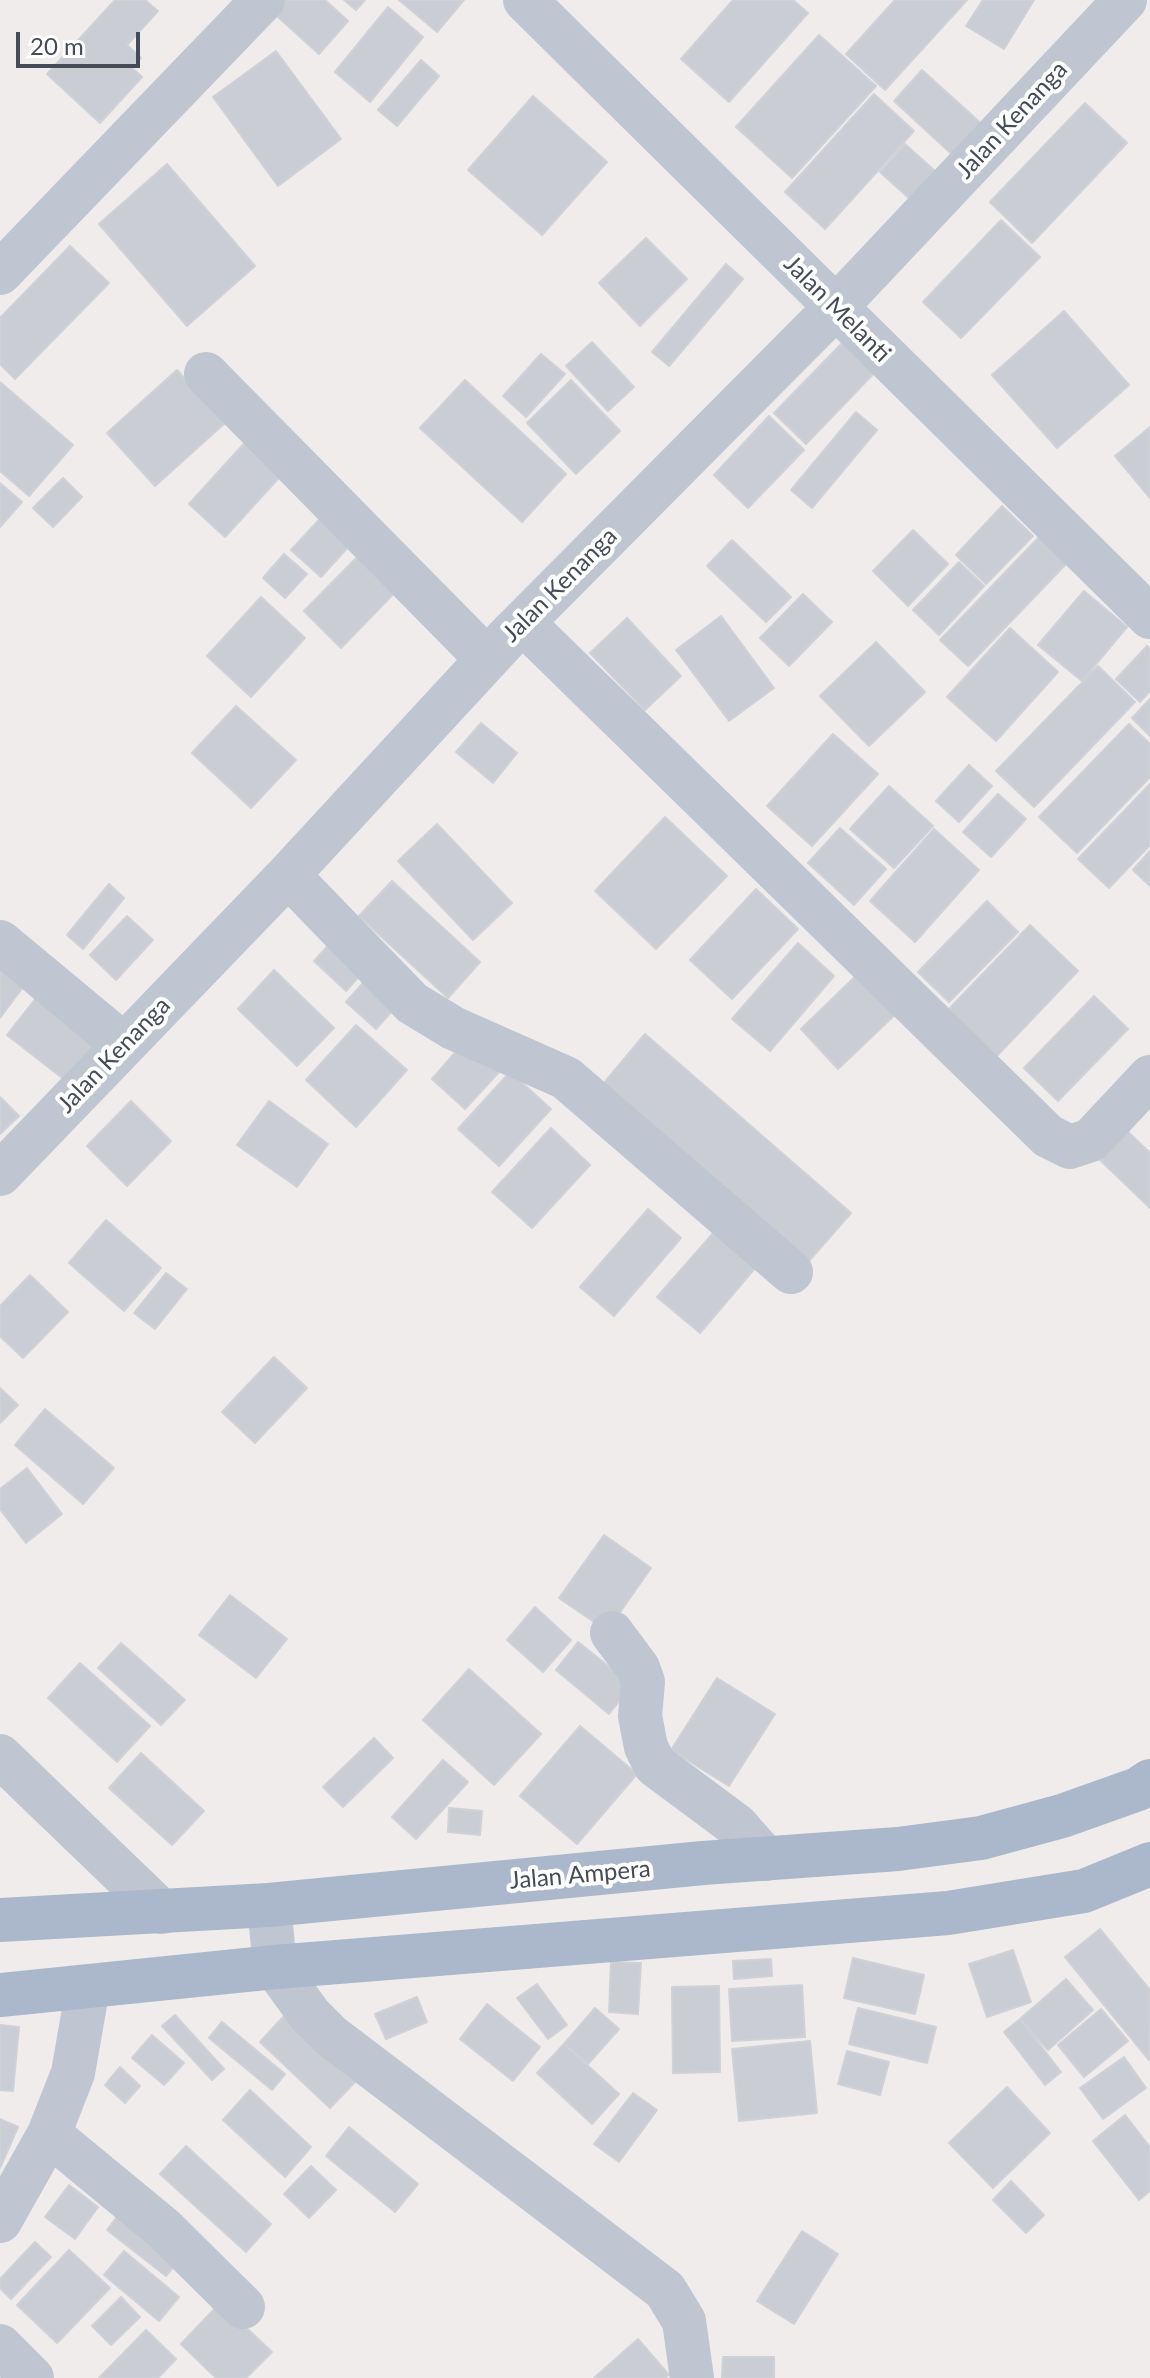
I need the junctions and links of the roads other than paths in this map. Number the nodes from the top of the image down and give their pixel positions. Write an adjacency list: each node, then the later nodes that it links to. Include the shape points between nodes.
1 (263, 0): 4 (street)
2 (525, 0): 5 (street, Jalan Melanti)
3 (1125, 0): 5 (street, Jalan Kenanga)
4 (0, 273)
5 (835, 308): 7 (street, Jalan Melanti); 8 (street, Jalan Kenanga)
6 (206, 374): 9 (street)
7 (1150, 617)
8 (523, 623): 9 (street, Jalan Kenanga); 13 (street, via 1048,1136 1070,1147 1091,1140)
9 (487, 659): 10 (street, Jalan Kenanga)
10 (288, 875): 12 (street, Jalan Kenanga); 15 (street, via 412,1003 453,1028 566,1078)
11 (0, 942): 12 (street)
12 (124, 1045): 14 (street, Jalan Kenanga)
13 (1150, 1077)
14 (0, 1174)
15 (791, 1272)
16 (612, 1633): 19 (street, via 643,1682 640,1716 655,1765 737,1826)
17 (0, 1756): 22 (street)
18 (1150, 1781): 19 (main road, Jalan Ampera, via 1062,1816 981,1838)
19 (766, 1859): 21 (main road, Jalan Ampera)
20 (1150, 1864): 24 (main road, via 1084,1891 948,1913)
21 (269, 1905): 22 (main road, Jalan Ampera); 24 (street)
22 (162, 1912): 23 (main road, Jalan Ampera)
23 (0, 1920)
24 (275, 1967): 25 (main road); 32 (street, via 331,2036 665,2290 684,2321)
25 (88, 1987): 26 (main road); 27 (street, via 73,2073)
26 (0, 1995)
27 (49, 2134): 28 (street); 29 (street, via 163,2228)
28 (0, 2221)
29 (243, 2307)
30 (0, 2346): 31 (street)
31 (32, 2378)
32 (692, 2378)

